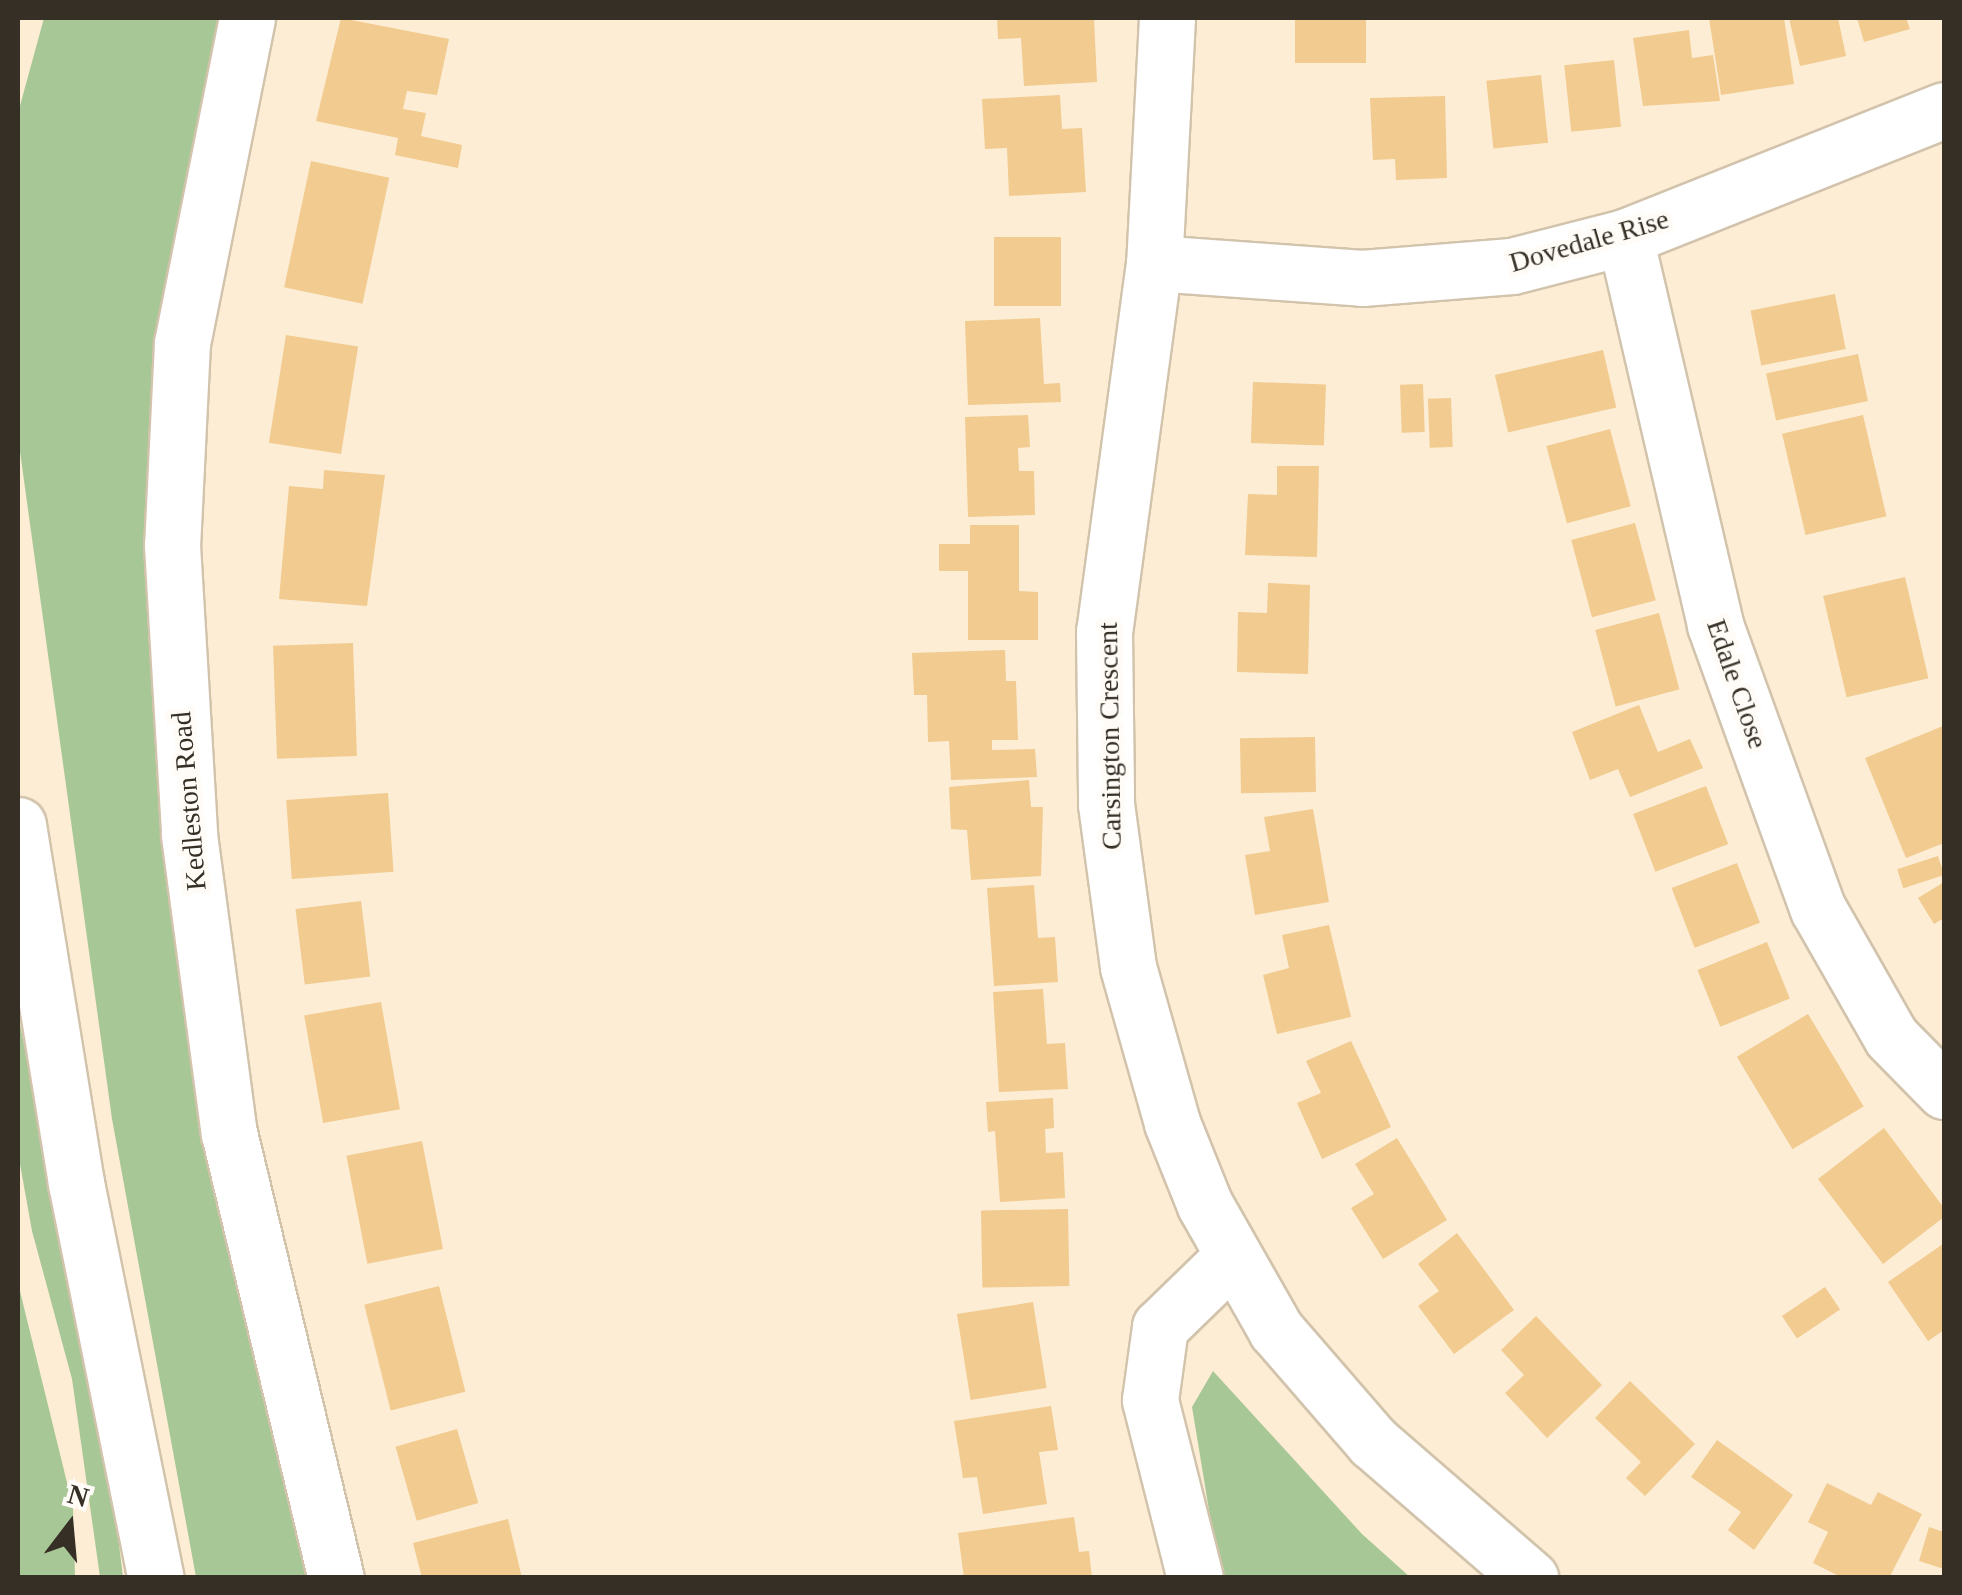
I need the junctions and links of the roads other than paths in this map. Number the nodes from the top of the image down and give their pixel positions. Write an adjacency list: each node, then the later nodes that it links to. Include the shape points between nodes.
1 (248, 18): 10 (street, Kedleston Road, via 182,344 172,544 176,622 189,835 230,1133)
2 (1167, 18): 5 (street, Carsington Crescent)
3 (1944, 110): 4 (street, Dovedale Rise)
4 (1625, 237): 5 (street, Dovedale Rise, via 1512,266 1411,276 1266,274); 7 (street, Edale Close, via 1715,625 1818,909 1892,1037)
5 (1154, 263): 8 (street, Carsington Crescent, via 1104,631 1106,804 1128,967 1149,1050 1172,1122)
6 (18, 825): 9 (street, via 76,1182)
7 (1944, 1091)
8 (1231, 1258): 11 (street, via 1160,1327 1150,1400); 12 (street, Carsington Crescent, via 1276,1330 1372,1442)
9 (156, 1578)
10 (336, 1578)
11 (1195, 1578)
12 (1530, 1578)

